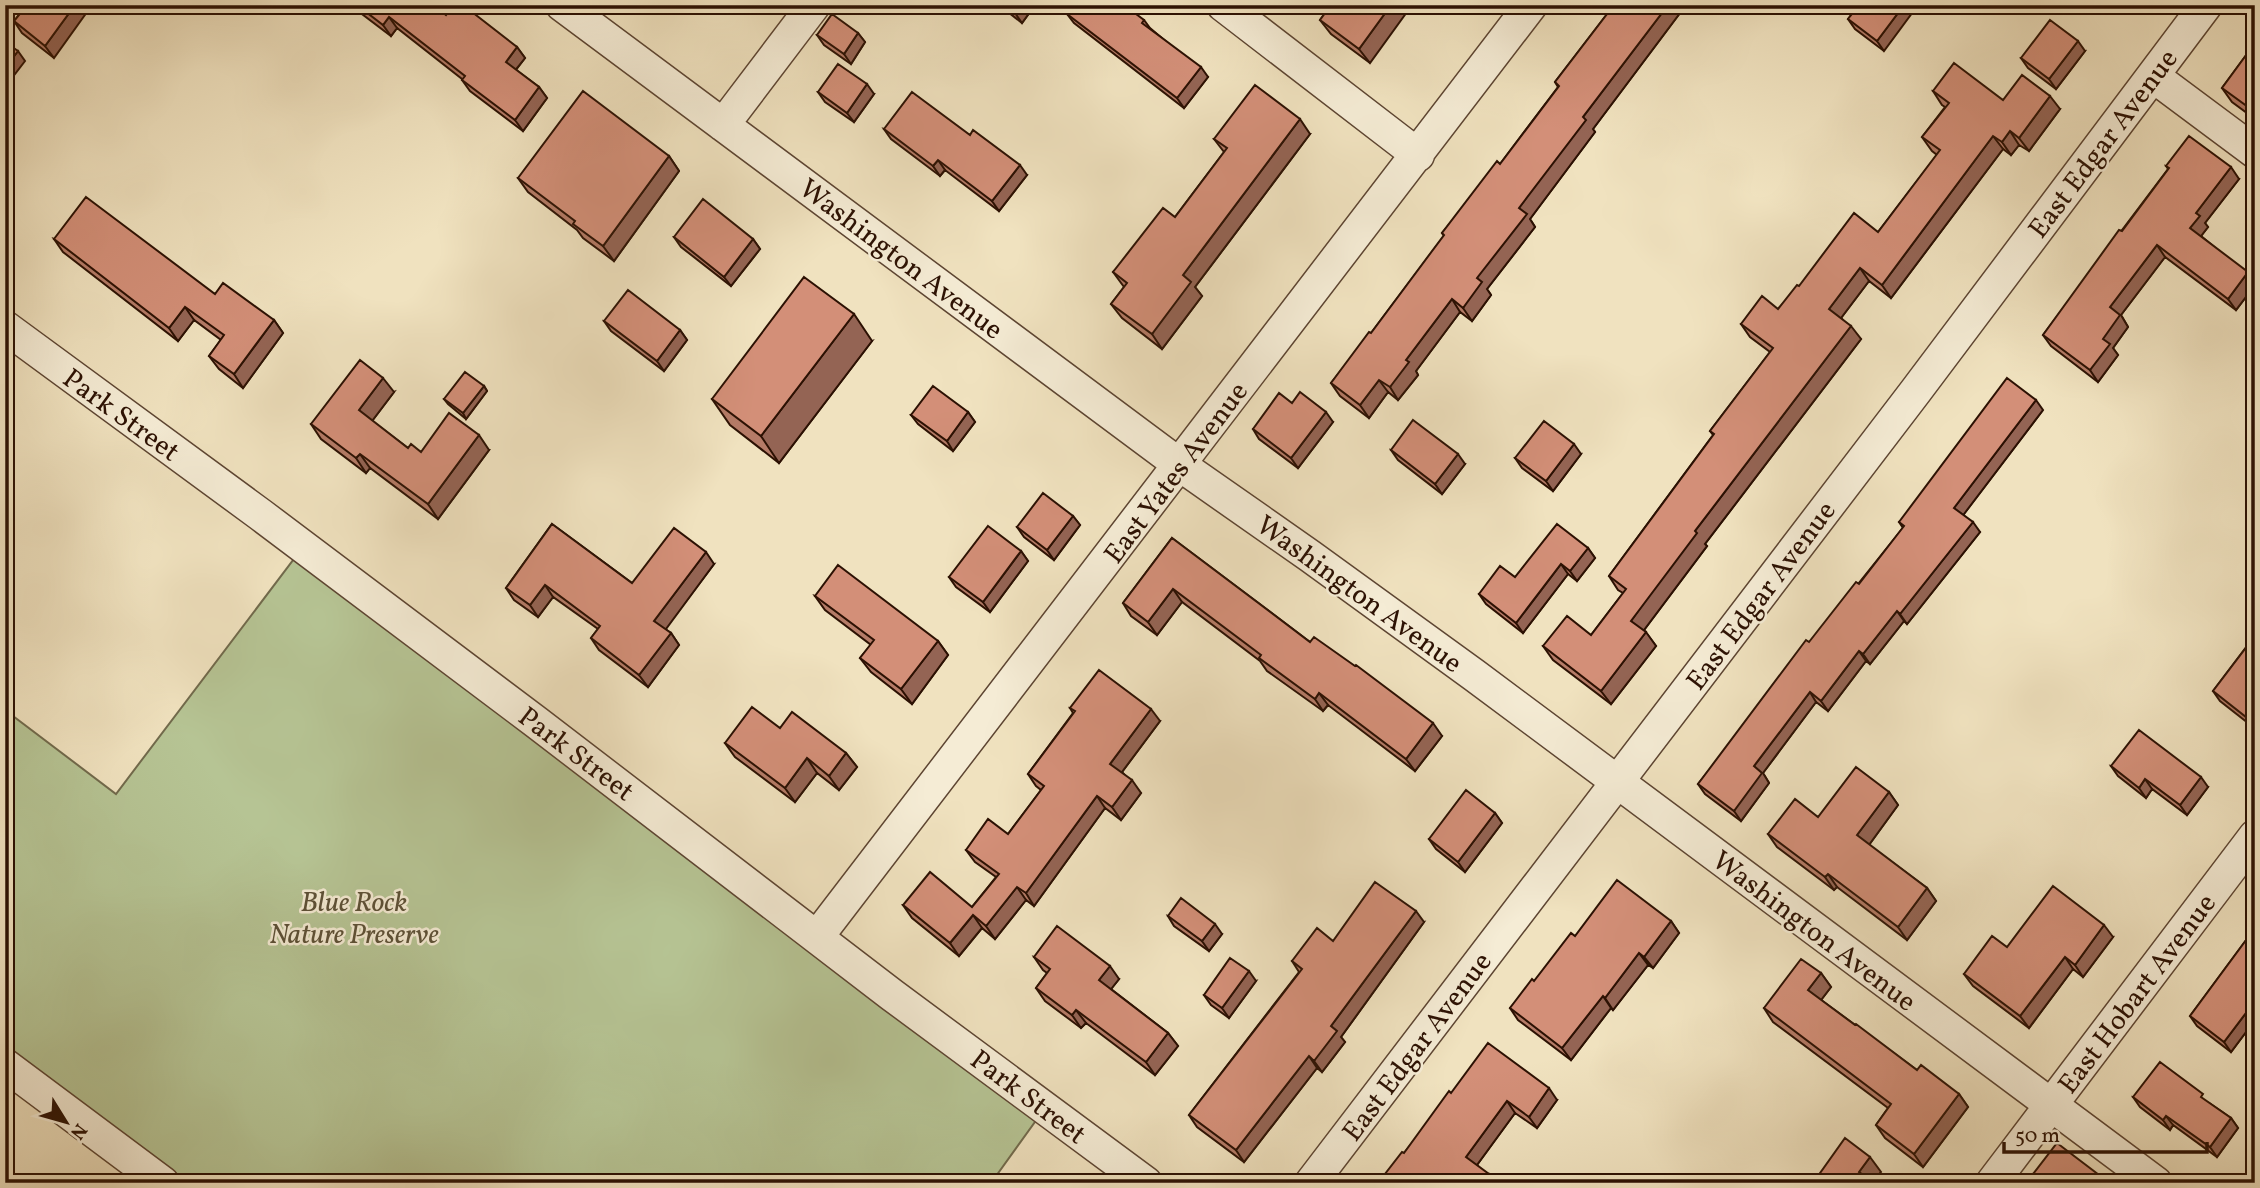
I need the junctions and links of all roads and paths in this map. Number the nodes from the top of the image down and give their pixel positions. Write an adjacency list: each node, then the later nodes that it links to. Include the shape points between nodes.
1 (562, 5): 7 (street, Washington Avenue)
2 (814, 5): 7 (street)
3 (1223, 5): 9 (street)
4 (1531, 5): 9 (street, East Yates Avenue)
5 (2206, 5): 6 (street, East Edgar Avenue)
6 (2152, 76): 8 (street); 12 (street, East Edgar Avenue)
7 (723, 125): 11 (street, Washington Avenue)
8 (2255, 152)
9 (1418, 155): 11 (street, East Yates Avenue)
10 (5, 327): 14 (street, Park Street)
11 (1180, 465): 12 (street, Washington Avenue); 14 (street, East Yates Avenue)
12 (1616, 783): 16 (street, Washington Avenue); 19 (street, East Edgar Avenue)
13 (2255, 836): 16 (street, East Hobart Avenue)
14 (817, 937): 18 (street, Park Street)
15 (5, 1065): 17 (street)
16 (2051, 1105): 20 (street, East Hobart Avenue); 21 (street, Washington Avenue)
17 (163, 1183)
18 (1146, 1183)
19 (1311, 1183)
20 (1992, 1183)
21 (2156, 1183)

